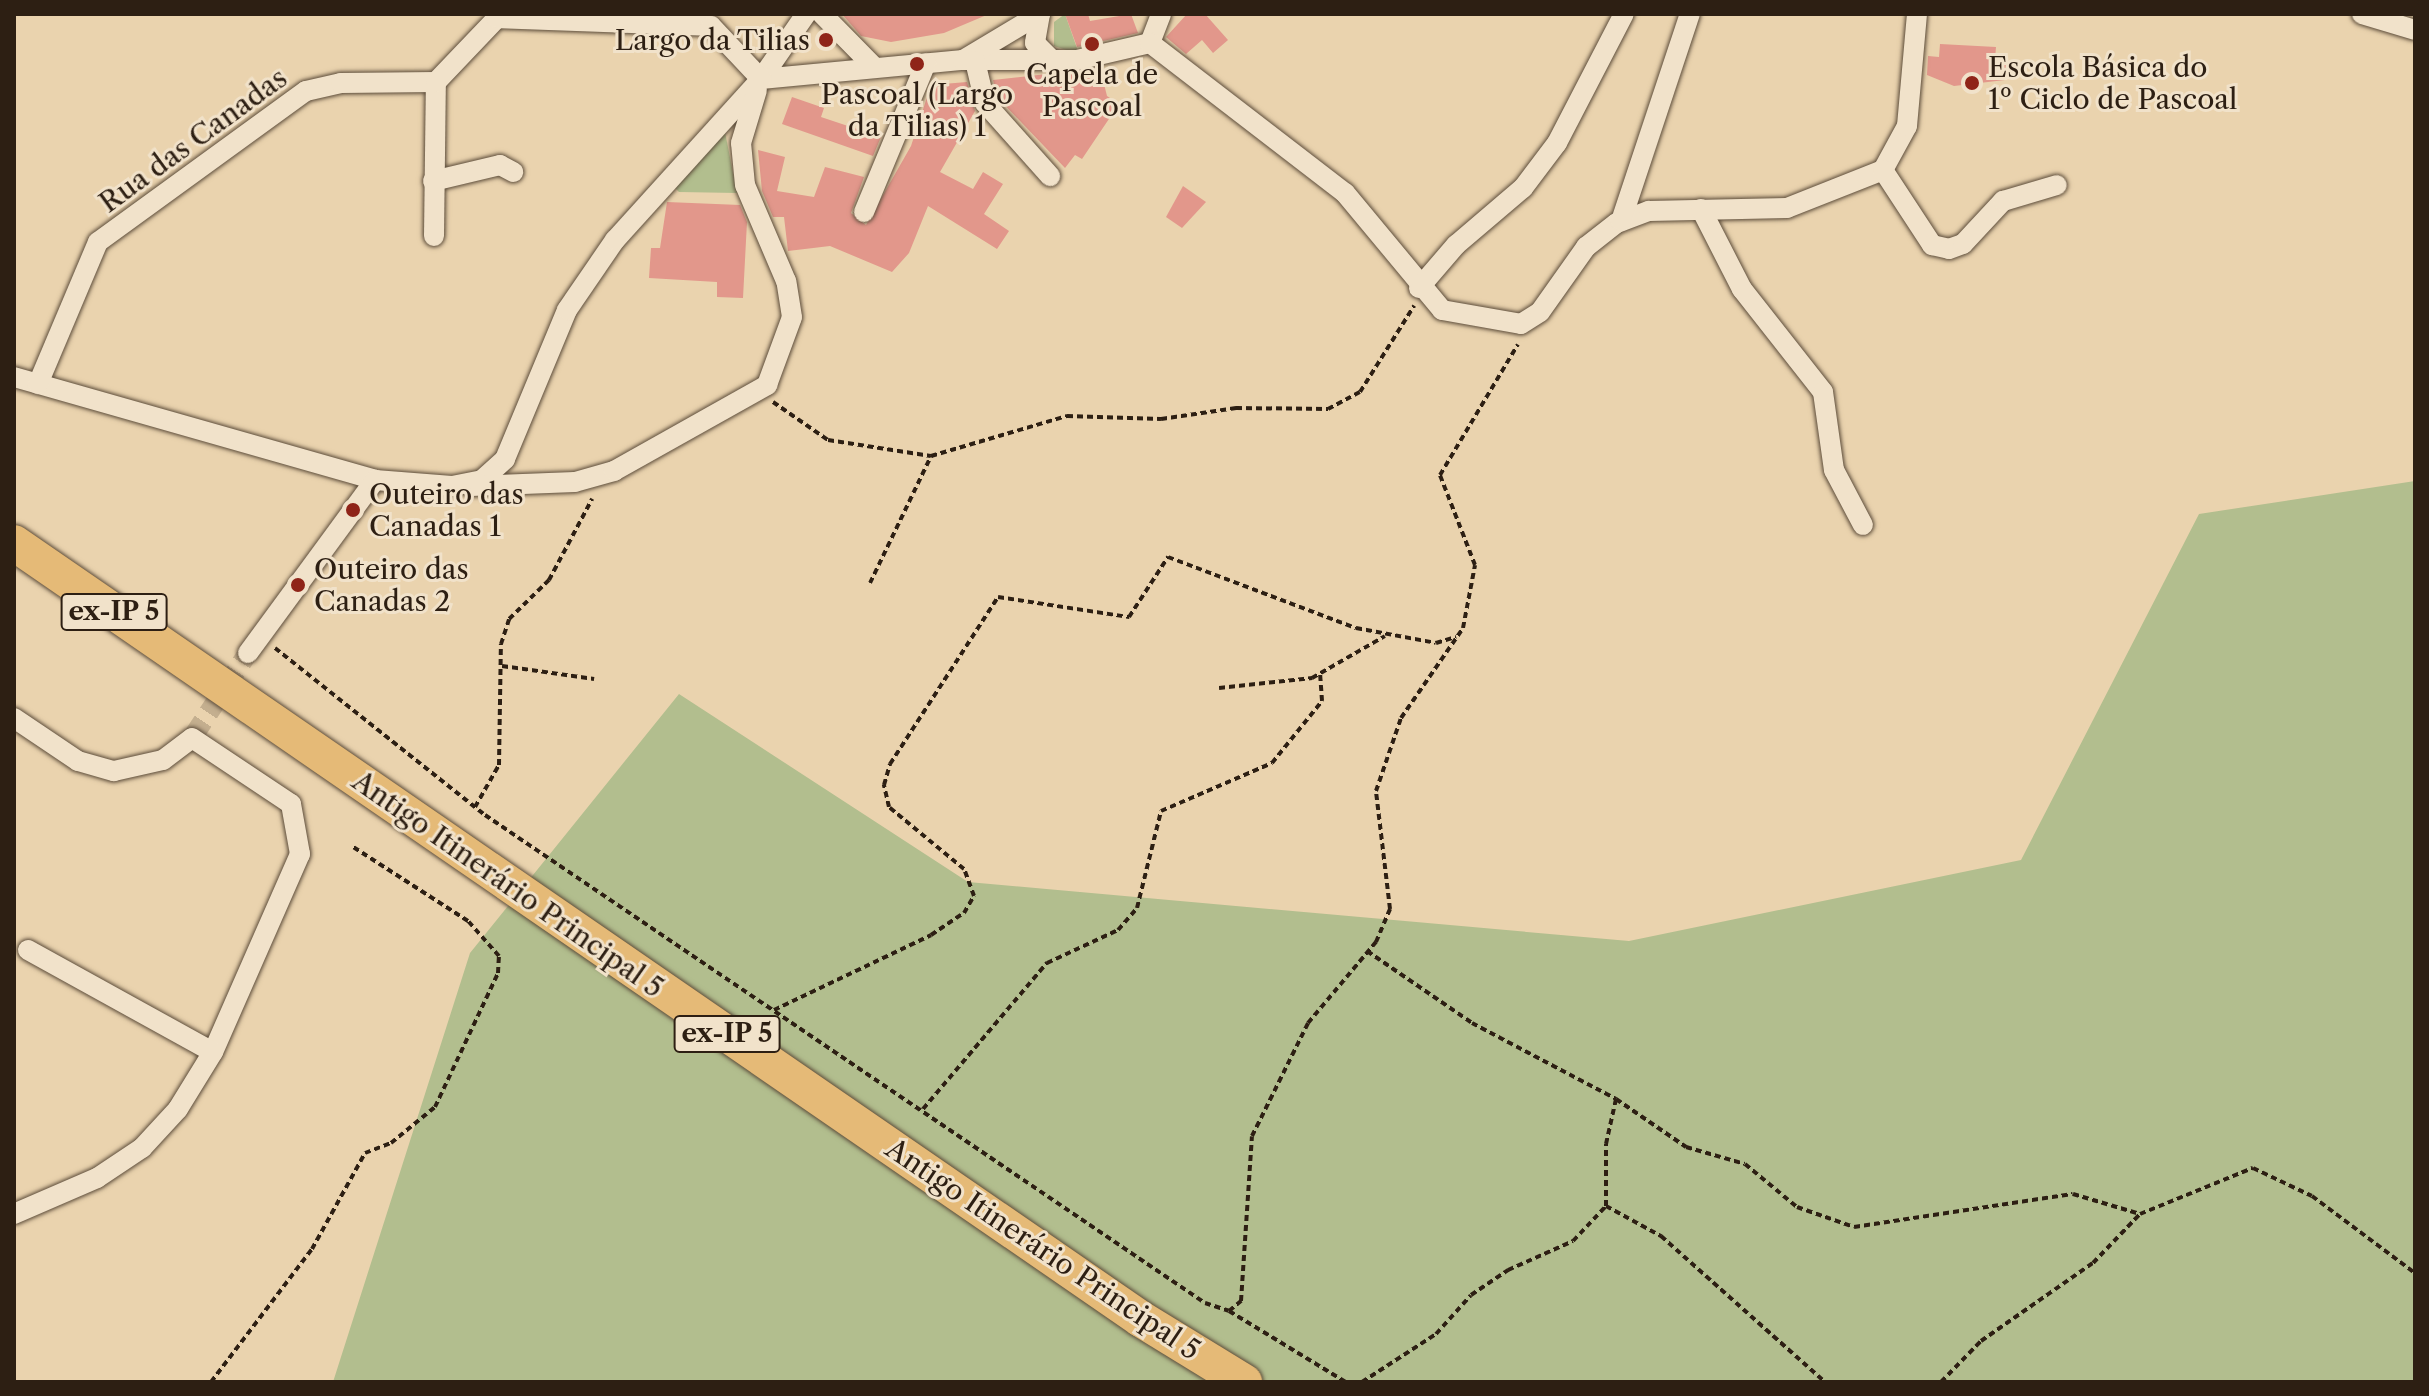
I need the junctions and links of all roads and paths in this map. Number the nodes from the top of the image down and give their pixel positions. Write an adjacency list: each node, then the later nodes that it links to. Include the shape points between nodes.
1 (806, 14): 15 (street)
2 (822, 14): 14 (street)
3 (1040, 14): 11 (street); 12 (street, via 1035,43)
4 (1161, 14): 10 (street)
5 (1624, 14): 26 (street, via 1557,143 1523,188 1456,245)
6 (1690, 14): 24 (street)
7 (1917, 14): 17 (street, via 1907,126)
8 (2362, 14): 9 (street)
9 (2415, 30)
10 (1150, 43): 12 (street); 26 (street, via 1345,193)
11 (969, 60): 12 (street); 13 (street); 19 (street, via 985,103)
12 (1052, 60)
13 (926, 63): 14 (street); 23 (street)
14 (874, 67): 15 (street)
15 (761, 79): 16 (street, via 711,26 497,18); 30 (street, via 741,143 745,185 786,281 792,317); 34 (street, via 615,240 567,310 505,459 482,480)
16 (436, 82): 20 (street); 29 (street, Rua das Canadas, via 341,83 306,91 98,242)
17 (1883, 170): 21 (street, via 1932,245 1949,249 1963,244 2003,201); 22 (street, via 1787,208)
18 (513, 172): 20 (street, via 500,165)
19 (1050, 176)
20 (433, 181): 25 (street)
21 (2057, 185)
22 (1701, 209): 24 (street, via 1649,211); 35 (street, via 1742,289 1823,392 1834,470)
23 (864, 212)
24 (1621, 221): 27 (street, via 1586,247)
25 (434, 236)
26 (1419, 288): 27 (street, via 1442,310 1480,321 1521,324); 31 (path, via 1412,312 1345,404 1161,419 1067,416)
27 (1540, 312): 39 (path, via 1440,475 1475,565)
28 (14, 377): 29 (street)
29 (38, 384): 33 (street)
30 (767, 385): 31 (path, via 788,419 828,440); 32 (street, via 698,429)
31 (931, 456): 37 (path)
32 (602, 474): 34 (street, via 525,486); 41 (path, via 567,554 509,619)
33 (375, 480): 34 (street); 40 (street)
34 (452, 486)
35 (1863, 525)
36 (14, 543): 60 (highway, Antigo Itinerário Principal 5 / ex-IP 5, via 1115,1301)
37 (870, 583)
38 (1387, 635): 39 (path, via 1436,643); 42 (path); 50 (path, via 1168,557 1129,617 998,597 890,764 884,785 889,807 964,869 974,896 964,913 931,935)
39 (1458, 636): 49 (path, via 1401,718 1376,791 1390,909)
40 (254, 646): 46 (path)
41 (502, 666): 43 (path); 46 (path, via 499,765)
42 (1320, 673): 44 (path, via 1262,688); 53 (path, via 1322,701 1272,763 1161,811 1137,908 1118,930 1047,963)
43 (594, 679)
44 (1219, 688)
45 (14, 718): 51 (street, via 78,761 114,771 163,760 192,738 291,804 300,854)
46 (475, 807): 50 (path)
47 (353, 847): 59 (path, via 468,921 499,956 498,973 435,1107 391,1143 365,1153 312,1249)
48 (28, 950): 51 (street)
49 (1367, 951): 52 (path, via 1472,1023); 58 (path, via 1308,1023 1252,1136 1241,1301)
50 (774, 1010): 53 (path)
51 (213, 1052): 55 (street, via 178,1109 142,1148 45,1206)
52 (1616, 1099): 54 (path, via 1606,1144); 56 (path, via 1686,1147 1745,1164 1797,1207 1854,1227 2073,1194)
53 (923, 1109): 58 (path, via 1205,1303)
54 (1606, 1206): 62 (path, via 1573,1241 1483,1286 1436,1334); 63 (path, via 1661,1236)
55 (14, 1214)
56 (2140, 1214): 57 (path, via 2253,1168 2312,1196); 64 (path, via 2093,1263 1981,1341)
57 (2415, 1273)
58 (1229, 1311): 61 (path)
59 (211, 1382)
60 (1244, 1382)
61 (1346, 1382)
62 (1362, 1382)
63 (1825, 1382)
64 (1941, 1382)

